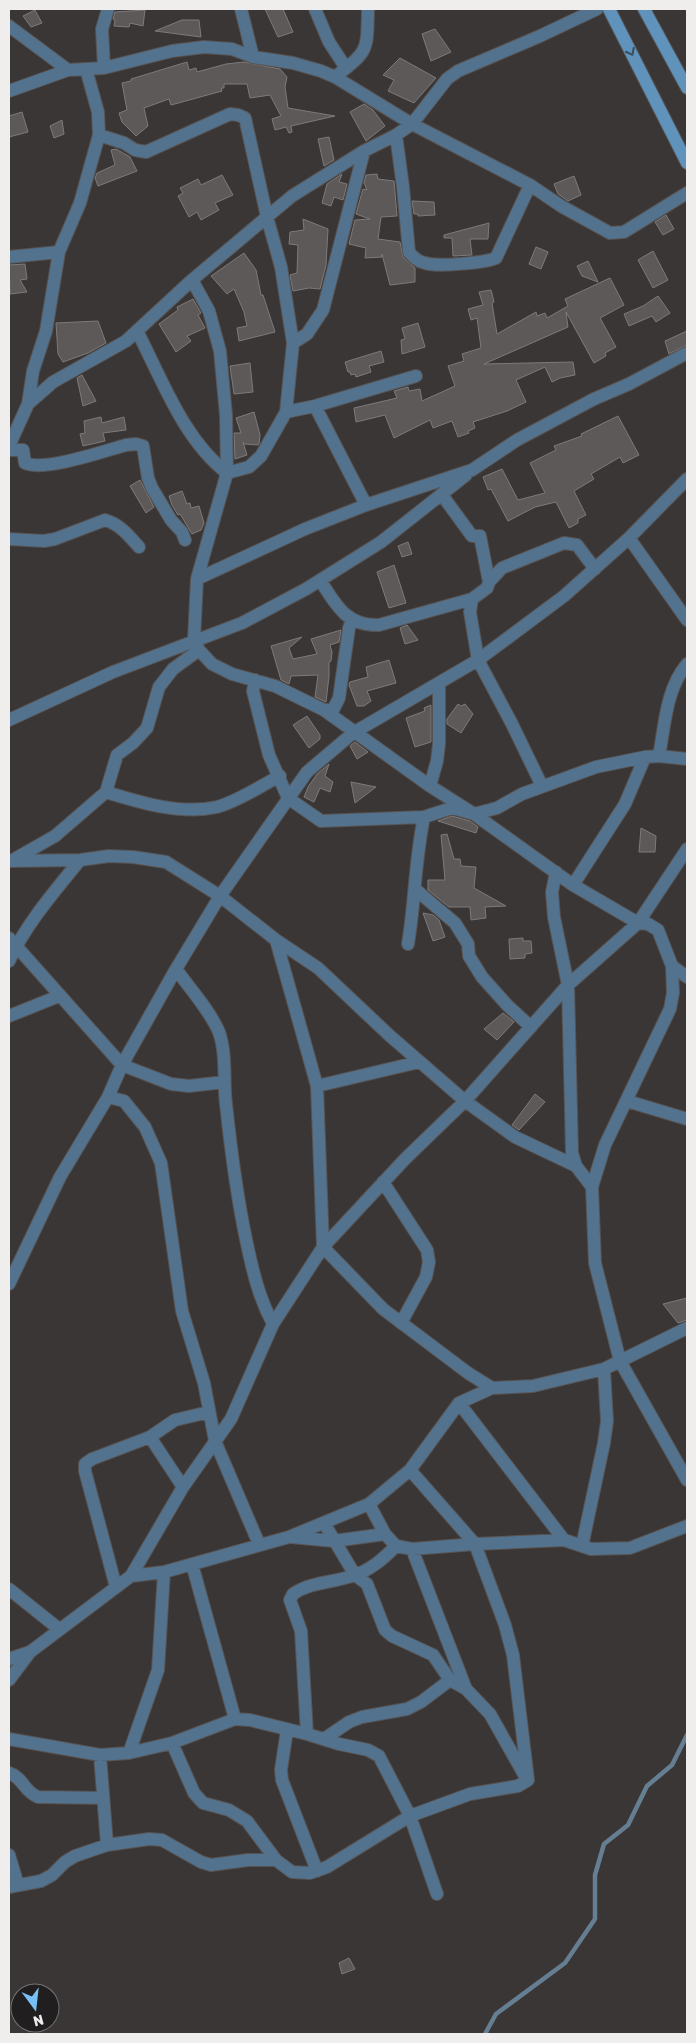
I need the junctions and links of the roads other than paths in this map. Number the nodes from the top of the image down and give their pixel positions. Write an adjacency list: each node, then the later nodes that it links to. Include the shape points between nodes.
1 (108, 9): 10 (street, via 102,29)
2 (241, 9): 9 (street)
3 (315, 9): 11 (street, via 329,42)
4 (368, 9): 11 (street, via 366,46 361,56)
5 (597, 9): 17 (street, via 458,71)
6 (609, 9): 21 (main road, one-way to 21)
7 (644, 9): 15 (main road)
8 (9, 26): 13 (street)
9 (253, 57): 10 (street, via 232,49 204,48 172,51); 14 (street, via 294,63)
10 (104, 68): 12 (street)
11 (346, 68): 14 (street)
12 (86, 69): 13 (street); 18 (street, via 98,112)
13 (68, 70): 16 (street)
14 (335, 77): 17 (street)
15 (687, 88)
16 (9, 90)
17 (412, 124): 19 (street); 22 (street)
18 (99, 135): 24 (street, via 146,152 230,114 238,114 244,118); 25 (street, via 80,203)
19 (396, 135): 20 (street); 22 (street, via 409,252 415,260 426,264 454,264 496,258)
20 (364, 151): 24 (street, via 292,196); 29 (street, via 323,310 307,334)
21 (687, 163)
22 (530, 186): 23 (street, via 606,231 617,233)
23 (687, 194)
24 (267, 217): 27 (street); 29 (street, via 281,267)
25 (59, 252): 26 (street); 32 (street, via 46,331 33,371)
26 (9, 257)
27 (192, 280): 28 (street); 37 (street, via 209,311 220,351)
28 (137, 331): 32 (street, via 119,345 53,382); 37 (street, via 188,431 211,461)
29 (293, 343): 34 (street)
30 (687, 354): 36 (street, via 517,440)
31 (416, 376): 33 (street)
32 (28, 404): 35 (street)
33 (315, 406): 34 (street); 40 (street)
34 (286, 412): 37 (street, via 261,456 249,467)
35 (9, 448): 43 (street, via 22,450 26,463 32,466 46,466 126,445 143,446 152,488)
36 (472, 470): 39 (street); 40 (street)
37 (227, 472): 46 (street)
38 (687, 479): 41 (street)
39 (442, 496): 47 (street, via 381,542); 48 (street, via 472,536 480,536)
40 (366, 505): 46 (street)
41 (628, 538): 45 (street); 51 (street)
42 (9, 539): 44 (street, via 55,539 105,520 121,528)
43 (185, 540)
44 (139, 547)
45 (595, 569): 48 (street, via 577,545 564,543 502,568); 53 (street)
46 (197, 578): 52 (street)
47 (320, 580): 50 (street, via 341,611); 52 (street)
48 (489, 582): 49 (street, via 487,588)
49 (472, 599): 50 (street, via 378,625 366,626); 53 (street, via 470,612)
50 (352, 620): 57 (street, via 339,698 333,710)
51 (687, 620)
52 (197, 645): 55 (street, via 212,664); 58 (street, via 113,672); 66 (street, via 173,668 159,688 147,728 117,755)
53 (478, 660): 56 (street); 65 (street)
54 (687, 664): 61 (street, via 670,694)
55 (255, 680): 57 (street); 63 (street, via 253,691 269,755)
56 (439, 683): 59 (street); 64 (street, via 439,744)
57 (324, 710): 59 (street)
58 (9, 720)
59 (353, 733): 64 (street); 67 (street, via 307,772)
60 (645, 756): 61 (street); 65 (street, via 596,767); 74 (street, via 625,804)
61 (659, 756): 62 (street)
62 (687, 759)
63 (280, 776): 66 (street, via 239,798 195,811 158,806); 67 (street)
64 (430, 786): 68 (street)
65 (542, 786): 68 (street, via 497,808)
66 (106, 792): 72 (street, via 55,836)
67 (288, 798): 69 (street, via 321,821); 76 (street)
68 (474, 814): 69 (street, via 452,808); 73 (street)
69 (424, 817): 75 (street)
70 (685, 855): 77 (street)
71 (80, 860): 72 (street); 76 (street, via 109,856 166,862); 79 (street)
72 (9, 861)
73 (556, 872): 74 (street); 85 (street, via 552,892 554,917)
74 (573, 885): 77 (street)
75 (415, 889): 80 (street); 88 (street, via 455,923 468,944 469,956 482,976)
76 (220, 896): 78 (street); 83 (street)
77 (638, 923): 82 (street, via 658,930); 85 (street)
78 (276, 940): 89 (street, via 318,968); 92 (street)
79 (12, 943): 81 (street); 86 (street)
80 (408, 944)
81 (9, 962)
82 (672, 966): 84 (street); 95 (street, via 670,1009)
83 (176, 969): 90 (street); 91 (street, via 218,1032 224,1056)
84 (687, 977)
85 (568, 985): 88 (street); 97 (street, via 572,1153)
86 (59, 996): 87 (street); 90 (street)
87 (9, 1016)
88 (531, 1027): 94 (street)
89 (419, 1062): 92 (street); 94 (street)
90 (122, 1065): 91 (street, via 171,1084 189,1086); 93 (street)
91 (224, 1082): 103 (street, via 241,1215 256,1284)
92 (317, 1086): 100 (street)
93 (108, 1097): 101 (street, via 60,1177); 109 (street, via 124,1101 145,1127 161,1163 182,1311 204,1383)
94 (465, 1101): 97 (street, via 515,1137); 98 (street)
95 (627, 1101): 96 (street); 99 (street, via 605,1145)
96 (687, 1119)
97 (576, 1166): 99 (street)
98 (383, 1182): 100 (street); 102 (street, via 427,1250 430,1262 426,1277)
99 (592, 1187): 105 (street, via 595,1263)
100 (323, 1247): 102 (street, via 383,1309); 103 (street)
101 (9, 1284)
102 (401, 1323): 107 (street)
103 (273, 1324): 111 (street, via 231,1419)
104 (687, 1328): 105 (street)
105 (620, 1361): 106 (street); 113 (street)
106 (604, 1369): 107 (street, via 533,1386); 125 (street, via 607,1421)
107 (492, 1388): 108 (street)
108 (459, 1403): 112 (street); 120 (street)
109 (209, 1412): 110 (street, via 175,1420); 111 (street)
110 (150, 1437): 114 (street); 131 (street, via 85,1464)
111 (215, 1442): 114 (street); 122 (street)
112 (410, 1470): 115 (street); 123 (street)
113 (687, 1480)
114 (183, 1487): 130 (street)
115 (369, 1504): 116 (street); 118 (street)
116 (324, 1523): 119 (street); 121 (street)
117 (687, 1526): 125 (street, via 630,1548 591,1549)
118 (385, 1534): 121 (street); 124 (street)
119 (289, 1537): 121 (street); 122 (street)
120 (564, 1540): 123 (street); 125 (street)
121 (334, 1541): 129 (street)
122 (259, 1544): 127 (street)
123 (475, 1544): 126 (street); 148 (street, via 513,1655)
124 (396, 1546): 126 (street); 129 (street, via 380,1562)
125 (582, 1546)
126 (412, 1549): 138 (street)
127 (192, 1564): 128 (street); 139 (street)
128 (164, 1572): 130 (street); 145 (street, via 158,1670)
129 (355, 1575): 137 (street, via 367,1584 385,1630 433,1655); 141 (street, via 298,1590 290,1600 301,1630)
130 (131, 1576): 131 (street)
131 (116, 1587): 133 (street)
132 (9, 1589): 133 (street)
133 (59, 1628): 134 (street)
134 (30, 1652): 135 (street); 136 (street)
135 (9, 1659)
136 (9, 1680)
137 (450, 1680): 138 (street); 143 (street, via 407,1709 362,1717)
138 (466, 1689): 148 (street, via 490,1714)
139 (235, 1719): 140 (street); 144 (street)
140 (287, 1730): 141 (street); 154 (street, via 282,1780)
141 (307, 1734): 143 (street)
142 (9, 1739): 146 (street)
143 (324, 1739): 150 (street, via 379,1756)
144 (172, 1743): 145 (street); 153 (street, via 194,1793 203,1803 229,1810 247,1821)
145 (129, 1753): 146 (street)
146 (100, 1755): 149 (street)
147 (9, 1773): 149 (street, via 18,1778 29,1794 38,1798)
148 (528, 1780): 150 (street, via 518,1786 470,1794)
149 (103, 1798): 151 (street)
150 (410, 1816): 154 (street, via 327,1868); 156 (street)
151 (107, 1845): 153 (street, via 162,1840 211,1865); 155 (street, via 75,1856 41,1880)
152 (9, 1855): 155 (street)
153 (276, 1860): 154 (street, via 292,1872 310,1874)
154 (317, 1871)
155 (13, 1886)
156 (437, 1894)

